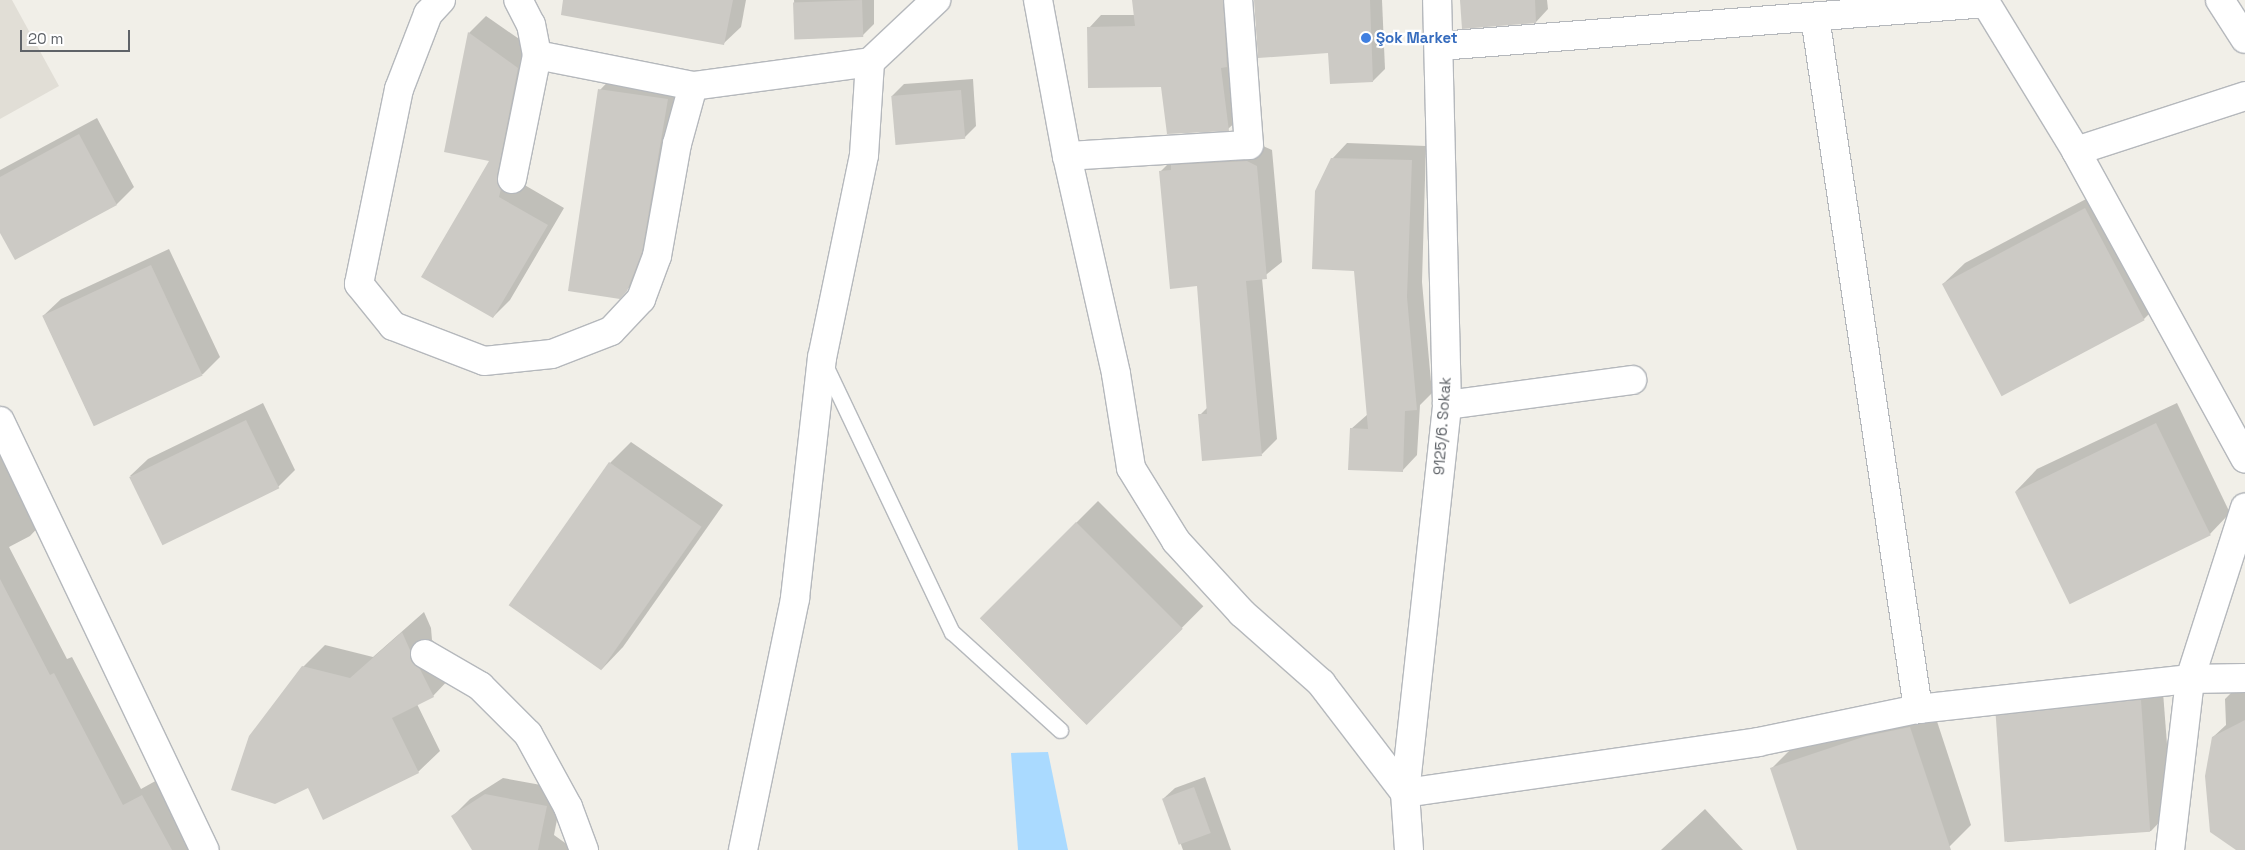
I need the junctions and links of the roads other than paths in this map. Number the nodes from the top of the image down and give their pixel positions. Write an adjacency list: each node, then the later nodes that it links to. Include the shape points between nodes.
1 (441, 0): 14 (street, via 428,14 399,89 360,284 393,326 484,361 552,354 611,331 641,299 657,256 677,144)
2 (518, 0): 12 (street, via 531,25)
3 (936, 0): 13 (street)
4 (1038, 0): 17 (street)
5 (1238, 0): 17 (street, via 1249,145)
6 (1437, 0): 11 (street, 9125/6. Sokak)
7 (2220, 0): 10 (street)
8 (1985, 2): 9 (street); 16 (street)
9 (1816, 17): 11 (street); 28 (street)
10 (2245, 38)
11 (1440, 46): 21 (street, 9125/6. Sokak)
12 (537, 55): 14 (street); 18 (street)
13 (870, 62): 14 (street); 19 (street, via 864,156)
14 (693, 86)
15 (2245, 96): 16 (street)
16 (2076, 151): 23 (street)
17 (1067, 156): 30 (street, via 1116,374 1131,468 1176,541 1242,613 1322,683)
18 (512, 179)
19 (822, 358): 29 (lane, via 952,632); 33 (street, via 795,598)
20 (1632, 380): 21 (street)
21 (1447, 405): 30 (street, 9125/6. Sokak)
22 (0, 421): 31 (street)
23 (2245, 459)
24 (2245, 508): 27 (street)
25 (425, 654): 32 (street, via 480,686 528,734 568,807)
26 (2245, 678): 27 (street)
27 (2190, 679): 28 (street); 35 (street)
28 (1918, 709): 30 (street, via 1758,742)
29 (1060, 730)
30 (1405, 793): 34 (street, 9125/6. Sokak)
31 (205, 850)
32 (584, 850)
33 (743, 850)
34 (1409, 850)
35 (2170, 850)

